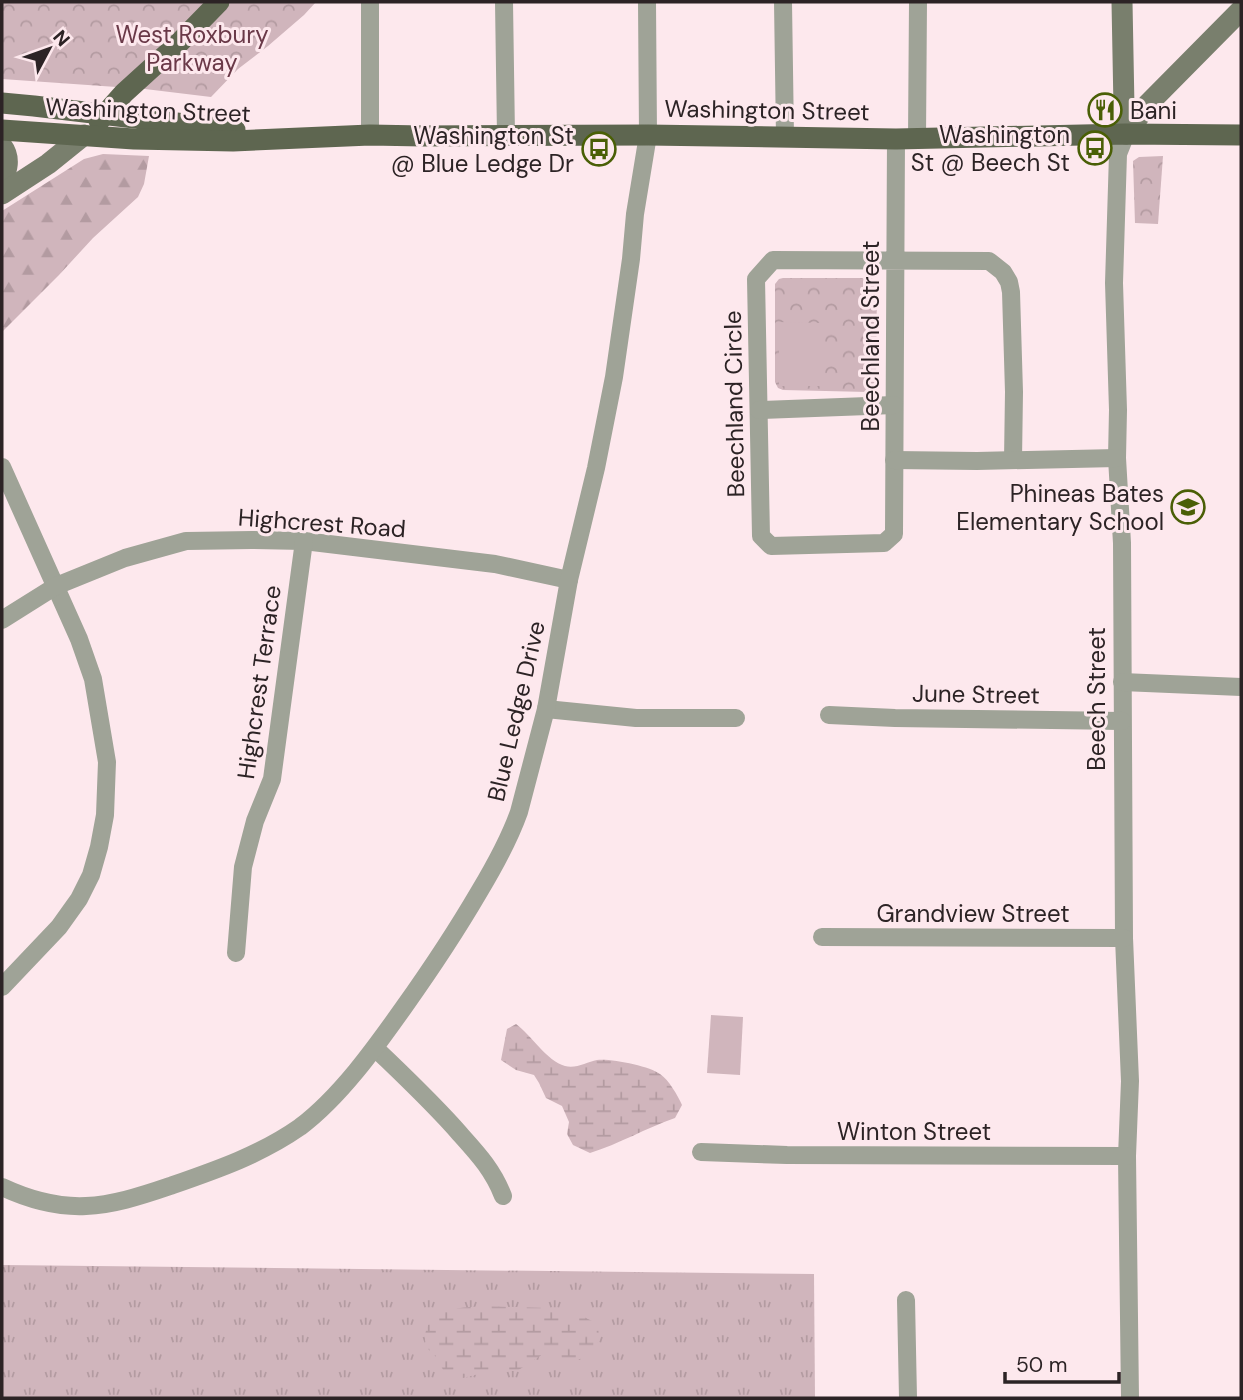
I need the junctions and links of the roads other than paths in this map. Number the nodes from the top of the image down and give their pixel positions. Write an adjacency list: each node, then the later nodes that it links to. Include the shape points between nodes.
1 (219, 2): 10 (main road)
2 (370, 2): 14 (street)
3 (504, 2): 17 (street)
4 (647, 2): 15 (street, Blue Ledge Drive)
5 (783, 2): 18 (street)
6 (918, 2): 19 (street, Beechland Street)
7 (1122, 2): 12 (street, Beech Street)
8 (1241, 10): 12 (street, via 1148,104)
9 (2, 103): 10 (main road, Washington Street)
10 (105, 114): 13 (main road); 20 (main road, Washington Street)
11 (2, 130): 13 (main road, Washington Street)
12 (1126, 134): 16 (main road, Washington Street); 19 (main road, Washington Street); 27 (street, Beech Street, via 1118,154 1114,283)
13 (84, 135): 20 (main road, Washington Street, via 160,145); 23 (street)
14 (370, 135): 17 (main road, Washington Street); 20 (main road, Washington Street)
15 (648, 135): 17 (main road, Washington Street); 18 (main road, Washington Street); 33 (street, Blue Ledge Drive, via 614,377)
16 (1241, 135)
17 (506, 136)
18 (785, 137): 19 (main road, Washington Street)
19 (907, 138): 24 (street, Beechland Street)
20 (293, 139)
21 (2, 146): 22 (street, via 8,167)
22 (2, 183)
23 (2, 194)
24 (896, 259): 25 (street, Beechland Street); 26 (street, Beechland Circle, via 773,260 756,279); 29 (street, Beechland Circle, via 989,261 1009,282)
25 (894, 405): 26 (street); 28 (street, Beechland Street)
26 (759, 410): 31 (street, Beechland Circle, via 761,536 771,546 884,543)
27 (1118, 458): 29 (street); 36 (street, Beech Street)
28 (894, 460): 29 (street); 31 (street, Beechland Street)
29 (1013, 460)
30 (2, 467): 34 (street)
31 (894, 534)
32 (304, 541): 33 (street, Highcrest Road, via 495,564); 34 (street, Highcrest Road, via 186,541 125,558); 44 (street, Highcrest Terrace, via 272,779 243,867)
33 (569, 580): 38 (street, Blue Ledge Drive)
34 (56, 586): 35 (street, Highcrest Road); 45 (street, via 93,679 107,762 105,815 91,875 79,899)
35 (2, 620)
36 (1122, 682): 37 (street); 41 (street, Beech Street)
37 (1241, 687)
38 (546, 709): 40 (street, via 635,718); 46 (street, Blue Ledge Drive, via 514,828 441,956)
39 (829, 715): 41 (street, June Street)
40 (736, 718)
41 (1122, 721): 43 (street, Beech Street)
42 (822, 937): 43 (street, Grandview Street)
43 (1124, 938): 48 (street, Beech Street, via 1130,1081)
44 (236, 953)
45 (2, 987)
46 (375, 1048): 49 (street, Blue Ledge Drive, via 302,1125 273,1145 227,1166 128,1201 90,1207 56,1205); 50 (street, via 479,1156)
47 (701, 1152): 48 (street, Winton Street)
48 (1127, 1156): 53 (street, Beech Street)
49 (2, 1187)
50 (503, 1196)
51 (906, 1300): 52 (street)
52 (908, 1398)
53 (1130, 1398)

